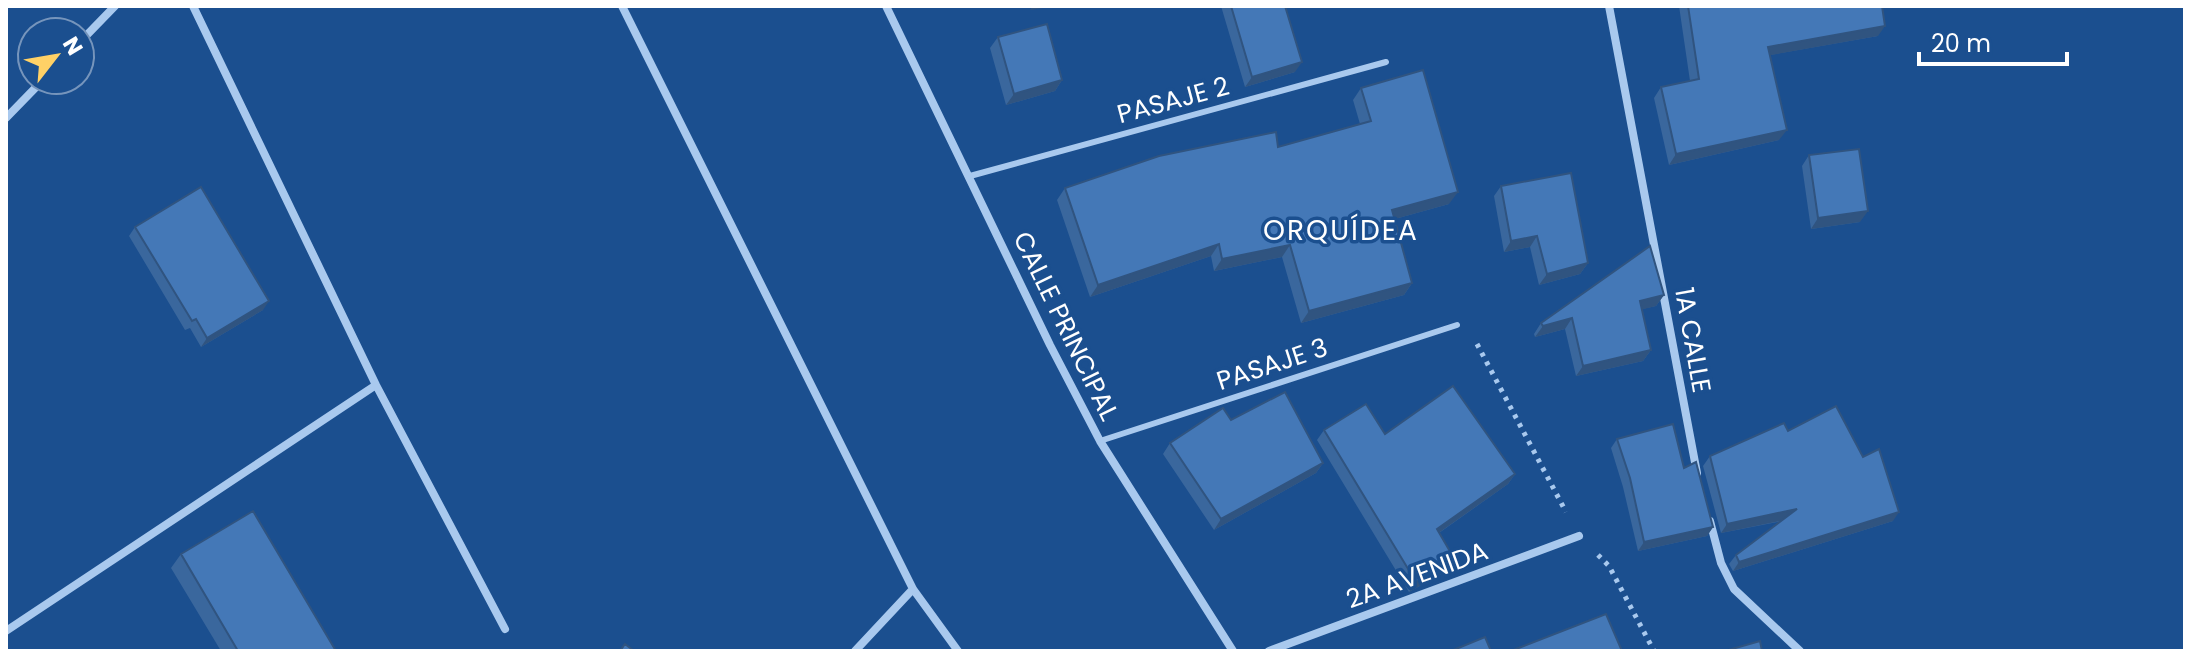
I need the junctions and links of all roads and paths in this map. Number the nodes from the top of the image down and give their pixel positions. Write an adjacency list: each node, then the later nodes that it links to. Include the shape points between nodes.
1 (115, 6): 6 (street)
2 (193, 6): 12 (street)
3 (622, 6): 17 (street)
4 (886, 6): 10 (street, CALLE PRINCIPAL)
5 (1609, 6): 14 (street, 1A CALLE)
6 (96, 26)
7 (1386, 62): 10 (lane, PASAJE 2)
8 (27, 96): 9 (street)
9 (6, 118)
10 (970, 176): 13 (street, CALLE PRINCIPAL)
11 (1457, 325): 13 (lane, PASAJE 3); 16 (path, via 1473,335)
12 (376, 385): 18 (street); 19 (street)
13 (1100, 441): 22 (street, CALLE PRINCIPAL)
14 (1702, 490)
15 (1706, 505): 25 (street, via 1721,563 1734,589)
16 (1579, 536): 23 (street, 2A AVENIDA); 24 (path, via 1609,566)
17 (913, 589): 20 (street); 21 (street)
18 (505, 629)
19 (6, 631)
20 (855, 651)
21 (958, 651)
22 (1233, 651)
23 (1269, 651)
24 (1654, 651)
25 (1800, 651)

